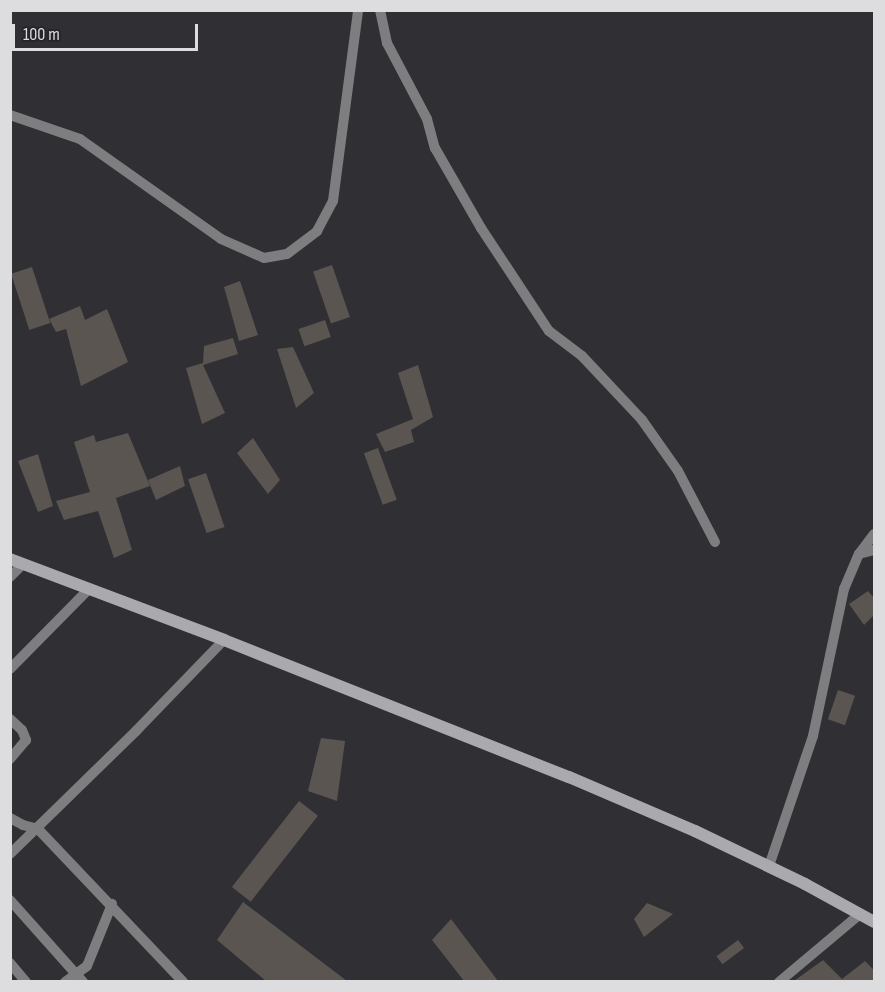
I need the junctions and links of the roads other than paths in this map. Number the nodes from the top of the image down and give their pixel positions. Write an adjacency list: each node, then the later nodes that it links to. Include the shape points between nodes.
1 (358, 10): 3 (street, via 333,201 317,231 287,254 264,258 221,239 80,139)
2 (380, 10): 5 (street, via 387,43 428,119 435,148 481,228 549,331 582,356 642,420 678,471)
3 (10, 115)
4 (874, 534): 7 (street)
5 (715, 542)
6 (874, 550): 7 (street)
7 (859, 554): 19 (street, via 844,589 813,736)
8 (10, 559): 9 (main road)
9 (23, 564): 10 (street); 11 (main road)
10 (10, 577)
11 (89, 589): 12 (main road); 13 (street)
12 (224, 640): 17 (street); 19 (main road, via 570,777)
13 (10, 669)
14 (10, 719): 15 (street, via 26,740)
15 (10, 759)
16 (10, 818): 17 (street)
17 (38, 829): 18 (street); 21 (street)
18 (10, 854)
19 (769, 866): 22 (main road)
20 (10, 900): 25 (street)
21 (112, 904): 25 (street); 28 (street)
22 (860, 914): 23 (main road); 29 (street)
23 (874, 922)
24 (10, 963): 26 (street)
25 (80, 978): 27 (street)
26 (26, 981)
27 (65, 981)
28 (183, 981)
29 (779, 981)

